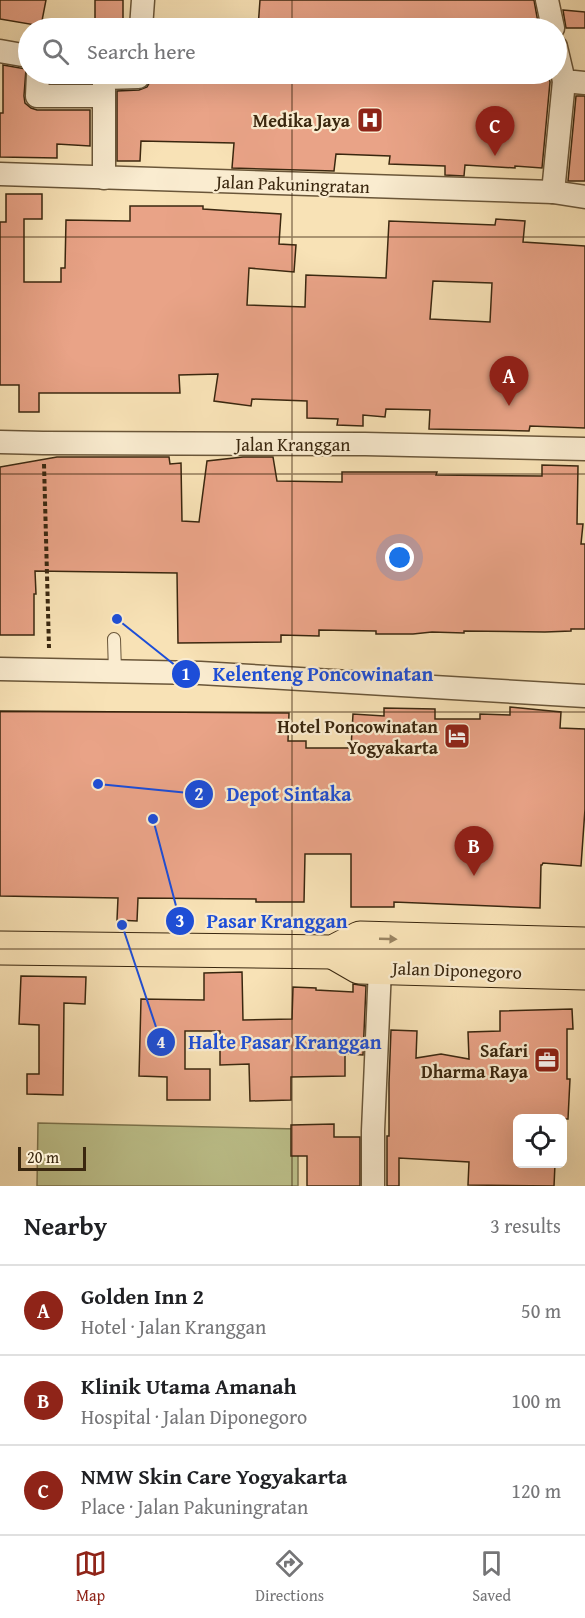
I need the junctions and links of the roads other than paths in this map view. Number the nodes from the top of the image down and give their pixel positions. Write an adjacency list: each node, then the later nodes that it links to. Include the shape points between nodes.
1 (143, 0): 3 (street)
2 (547, 0): 4 (street)
3 (142, 18)
4 (551, 18)
5 (0, 51): 6 (street)
6 (18, 54)
7 (567, 67): 8 (street)
8 (575, 82): 14 (street)
9 (38, 84): 11 (street, via 38,96)
10 (104, 84): 11 (street)
11 (104, 96): 13 (street)
12 (0, 174): 13 (street, Jalan Pakuningratan)
13 (104, 178): 14 (street, Jalan Pakuningratan)
14 (553, 192): 15 (street, Jalan Pakuningratan)
15 (585, 197)
16 (0, 442): 17 (street, Jalan Kranggan)
17 (585, 449)
18 (114, 639): 20 (lane)
19 (0, 669): 20 (street)
20 (115, 672): 21 (street, via 200,673)
21 (585, 696)
22 (585, 944): 24 (main road, Jalan Diponegoro, one-way to 22, via 360,938)
23 (0, 948): 24 (main road, Jalan Diponegoro)
24 (333, 952): 25 (main road, Jalan Diponegoro, via 359,967)
25 (380, 968): 26 (main road, Jalan Diponegoro); 27 (street)
26 (585, 973)
27 (373, 1186)

